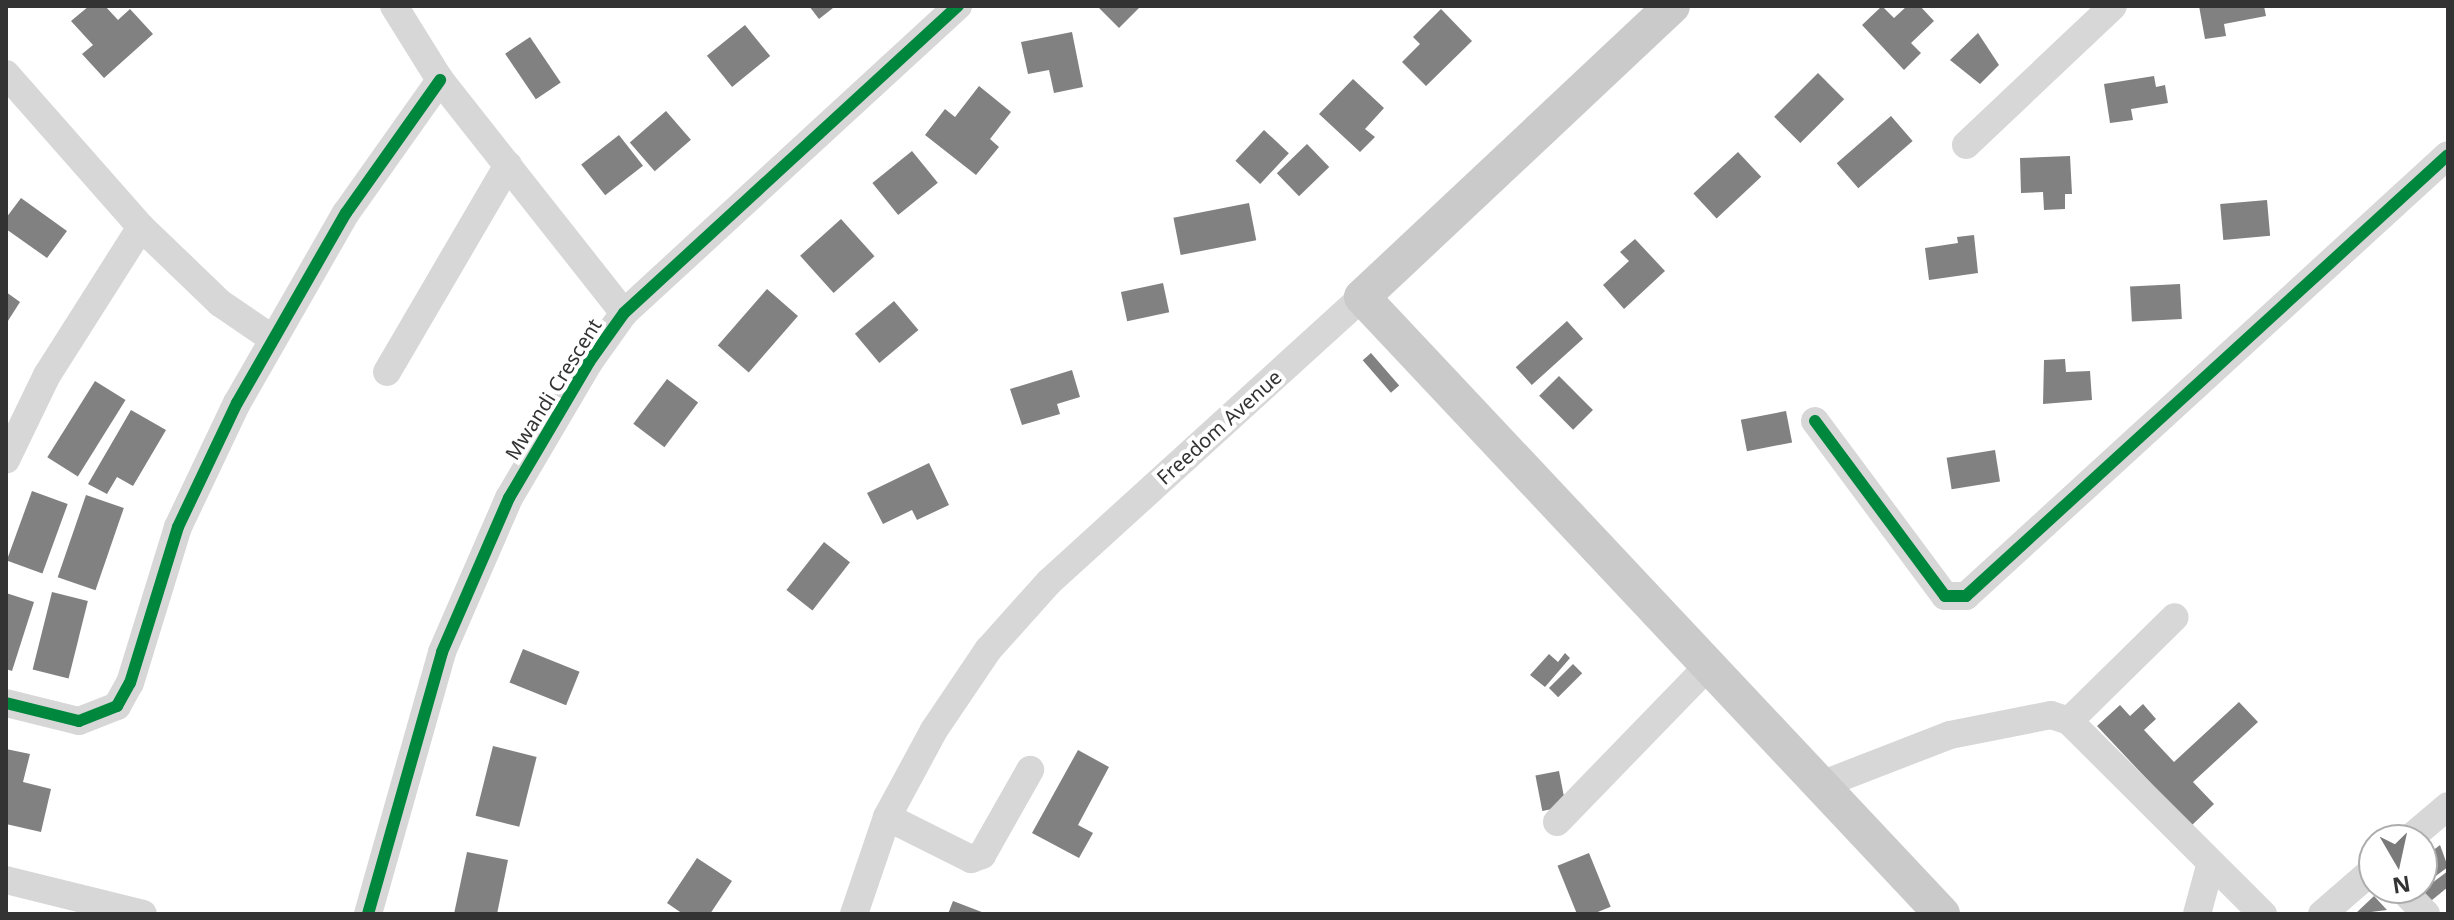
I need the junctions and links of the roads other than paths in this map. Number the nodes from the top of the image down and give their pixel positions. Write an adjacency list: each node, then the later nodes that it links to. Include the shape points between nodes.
1 (394, 6): 6 (street)
2 (958, 6): 12 (street, Mwandi Crescent)
3 (1672, 6): 11 (main road, Freedom Avenue)
4 (2113, 6): 7 (street)
5 (6, 74): 10 (street)
6 (440, 80): 9 (street); 13 (street, via 346,213)
7 (1966, 145)
8 (2448, 155): 15 (street, via 1966,596 1945,596)
9 (508, 165): 12 (street); 14 (street)
10 (141, 227): 13 (street, via 220,303); 16 (street, via 47,375)
11 (1362, 297): 18 (main road); 24 (street, Freedom Avenue, via 1049,582 988,650 934,730)
12 (624, 313): 31 (street, Mwandi Crescent, via 509,498 442,652)
13 (273, 339): 19 (street, via 178,527 130,683 117,706 79,721)
14 (387, 372)
15 (1815, 421)
16 (6, 460)
17 (2175, 617): 20 (street)
18 (1708, 666): 22 (main road); 25 (street)
19 (6, 703)
20 (2069, 721): 22 (street, via 2051,715 1991,724); 27 (street)
21 (1030, 770): 24 (street, via 982,855 971,859)
22 (1821, 785): 33 (main road)
23 (2448, 806): 26 (street)
24 (887, 817): 32 (street, Freedom Avenue)
25 (1557, 822)
26 (2427, 824)
27 (2210, 866): 34 (street); 35 (street)
28 (6, 880): 30 (street)
29 (2358, 883): 36 (street)
30 (143, 914)
31 (368, 914)
32 (854, 914)
33 (1942, 914)
34 (2197, 914)
35 (2263, 914)
36 (2322, 914)

